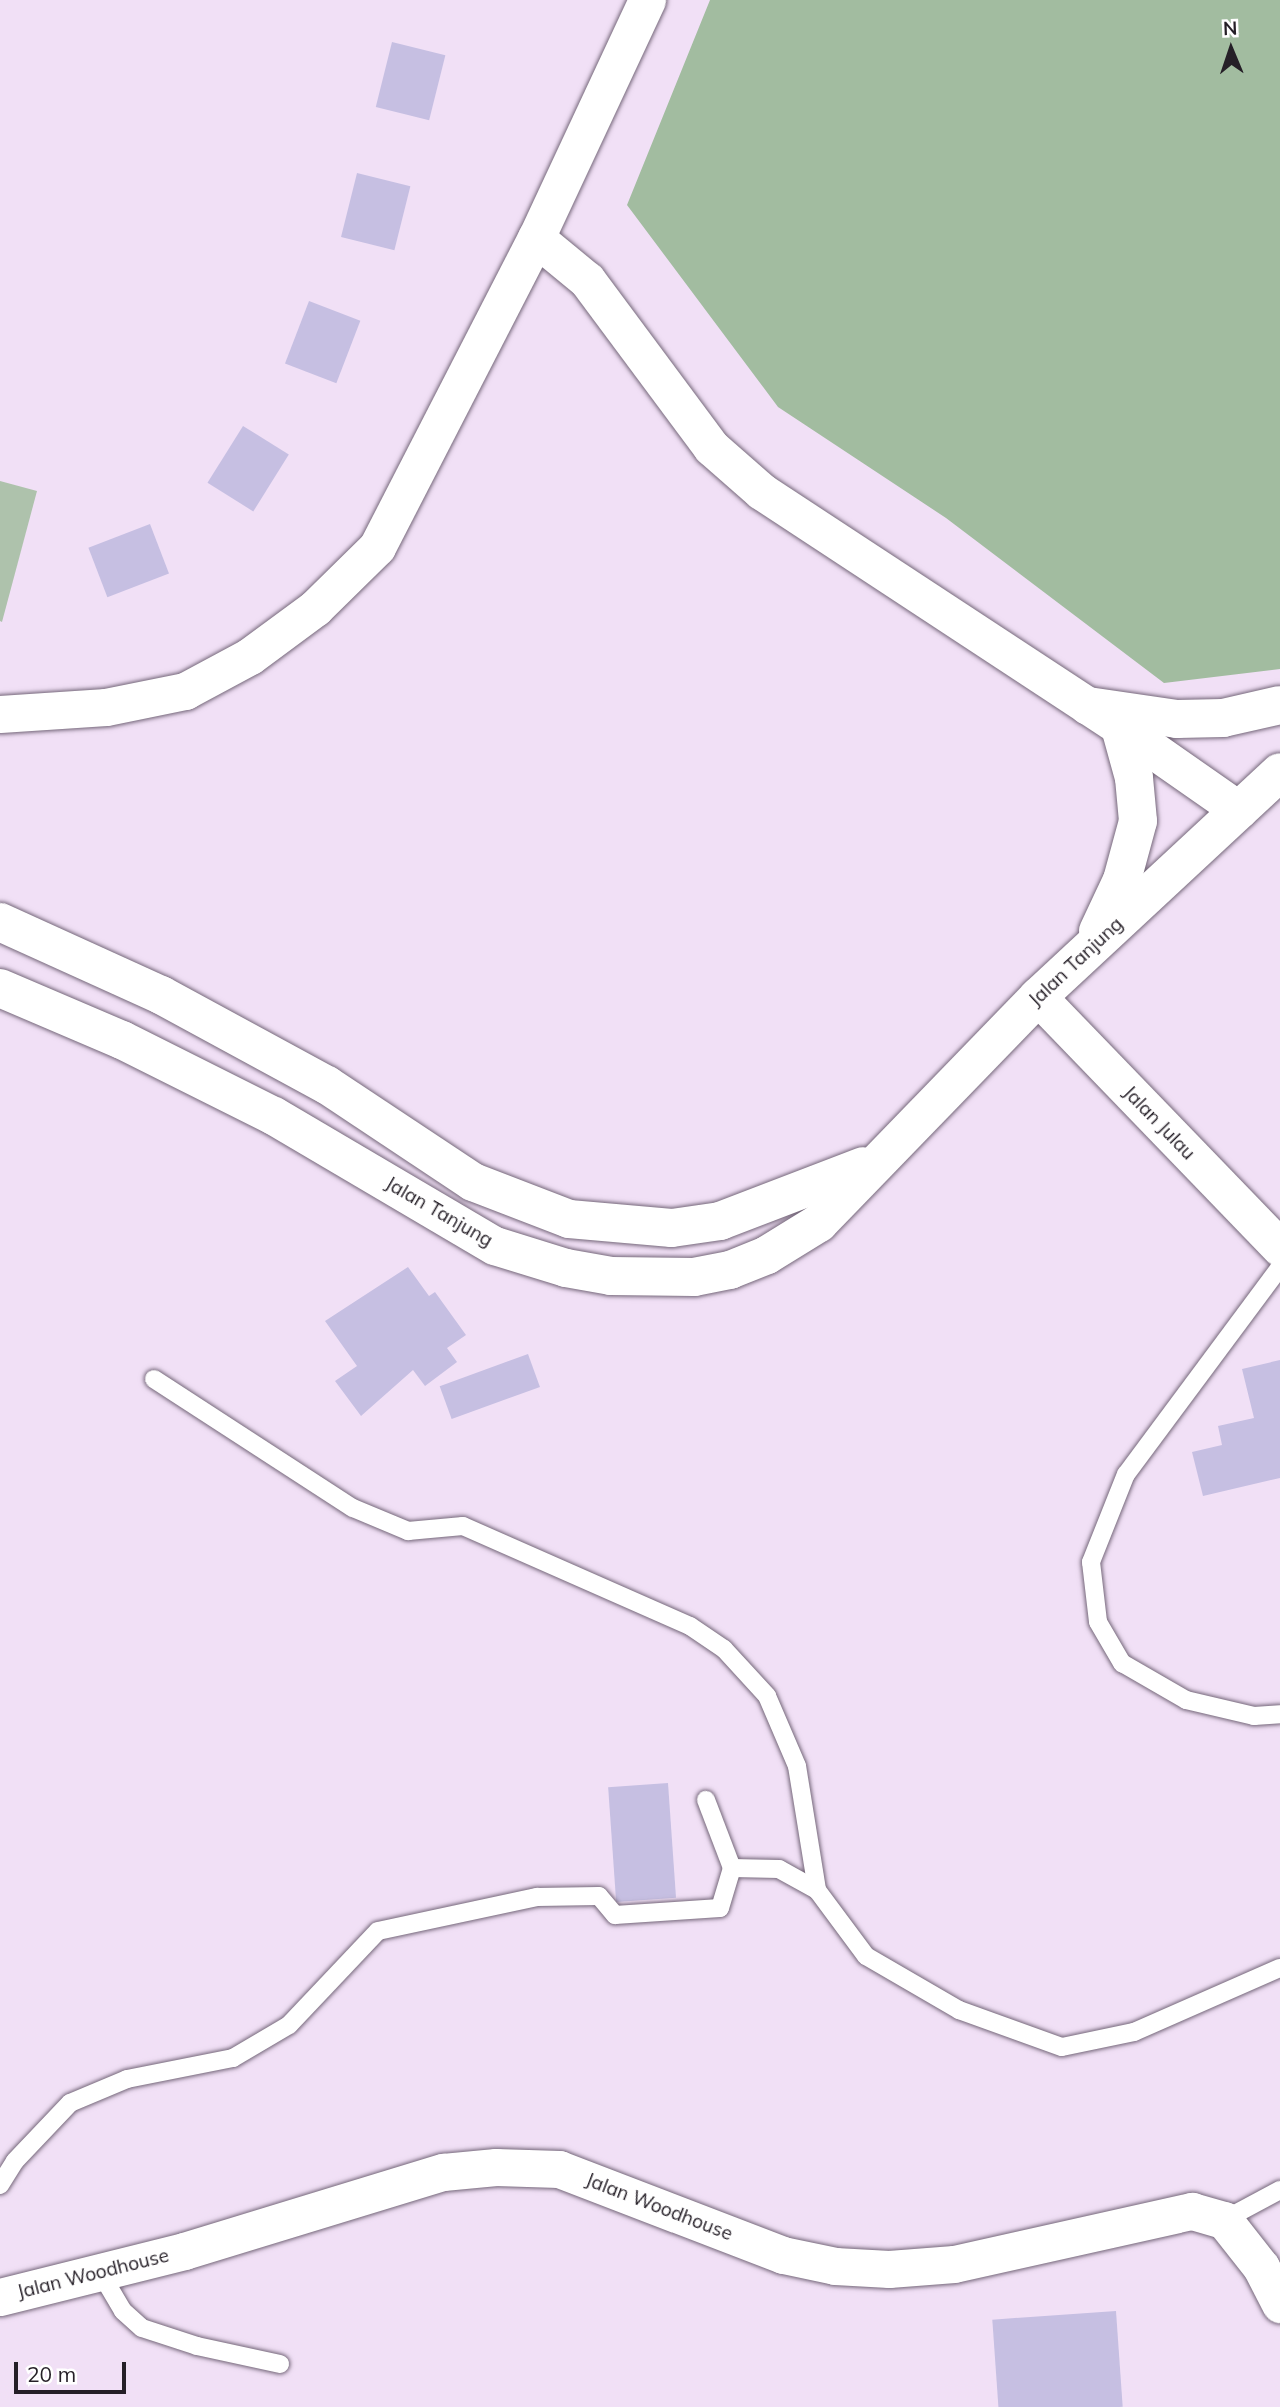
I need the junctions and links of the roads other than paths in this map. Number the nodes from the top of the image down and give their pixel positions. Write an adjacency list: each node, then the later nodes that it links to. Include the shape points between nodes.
1 (647, 0): 2 (street)
2 (537, 239): 4 (street, via 587,280 711,447 761,491); 5 (street, via 377,547 314,608 250,656 185,691 106,707)
3 (1280, 705): 4 (street, via 1223,718 1177,719)
4 (1088, 706): 6 (street)
5 (0, 714)
6 (1120, 727): 8 (street); 10 (street, via 1134,778 1138,821 1122,880)
7 (1280, 772): 8 (street, Jalan Tanjung)
8 (1239, 810): 10 (street, Jalan Tanjung)
9 (0, 922): 13 (street, Jalan Tanjung, via 161,995 327,1085 473,1182 569,1219 672,1228 720,1221 800,1194)
10 (1090, 949): 12 (street, Jalan Tanjung)
11 (0, 988): 13 (street, Jalan Tanjung, via 122,1040 274,1116 495,1246 566,1268 654,1280 730,1270 819,1223)
12 (1038, 997): 13 (street, Jalan Tanjung); 14 (street, Jalan Julau)
13 (878, 1159)
14 (1280, 1248)
15 (1280, 1267): 17 (lane, via 1126,1474 1091,1562 1098,1622 1122,1663 1186,1700 1254,1716)
16 (154, 1379): 20 (lane, via 353,1508 408,1531 463,1526 690,1626 724,1649 767,1696 797,1766)
17 (1280, 1714)
18 (706, 1800): 19 (lane)
19 (732, 1868): 20 (lane, via 779,1869); 22 (lane, via 720,1908 615,1915 599,1896 537,1897 378,1931 289,2025 233,2058 127,2079 70,2104 15,2161)
20 (817, 1890): 21 (lane, via 866,1956 959,2010 1062,2047 1134,2032)
21 (1280, 1968)
22 (0, 2185)
23 (1280, 2190): 24 (lane)
24 (1224, 2220): 25 (street, Jalan Woodhouse, via 1192,2211 954,2264 889,2269 835,2266 783,2255 559,2169 496,2167 443,2172); 27 (street, via 1261,2267)
25 (100, 2272): 26 (street, Jalan Woodhouse); 28 (lane, via 122,2311 142,2328 197,2346)
26 (0, 2297)
27 (1280, 2304)
28 (280, 2364)

